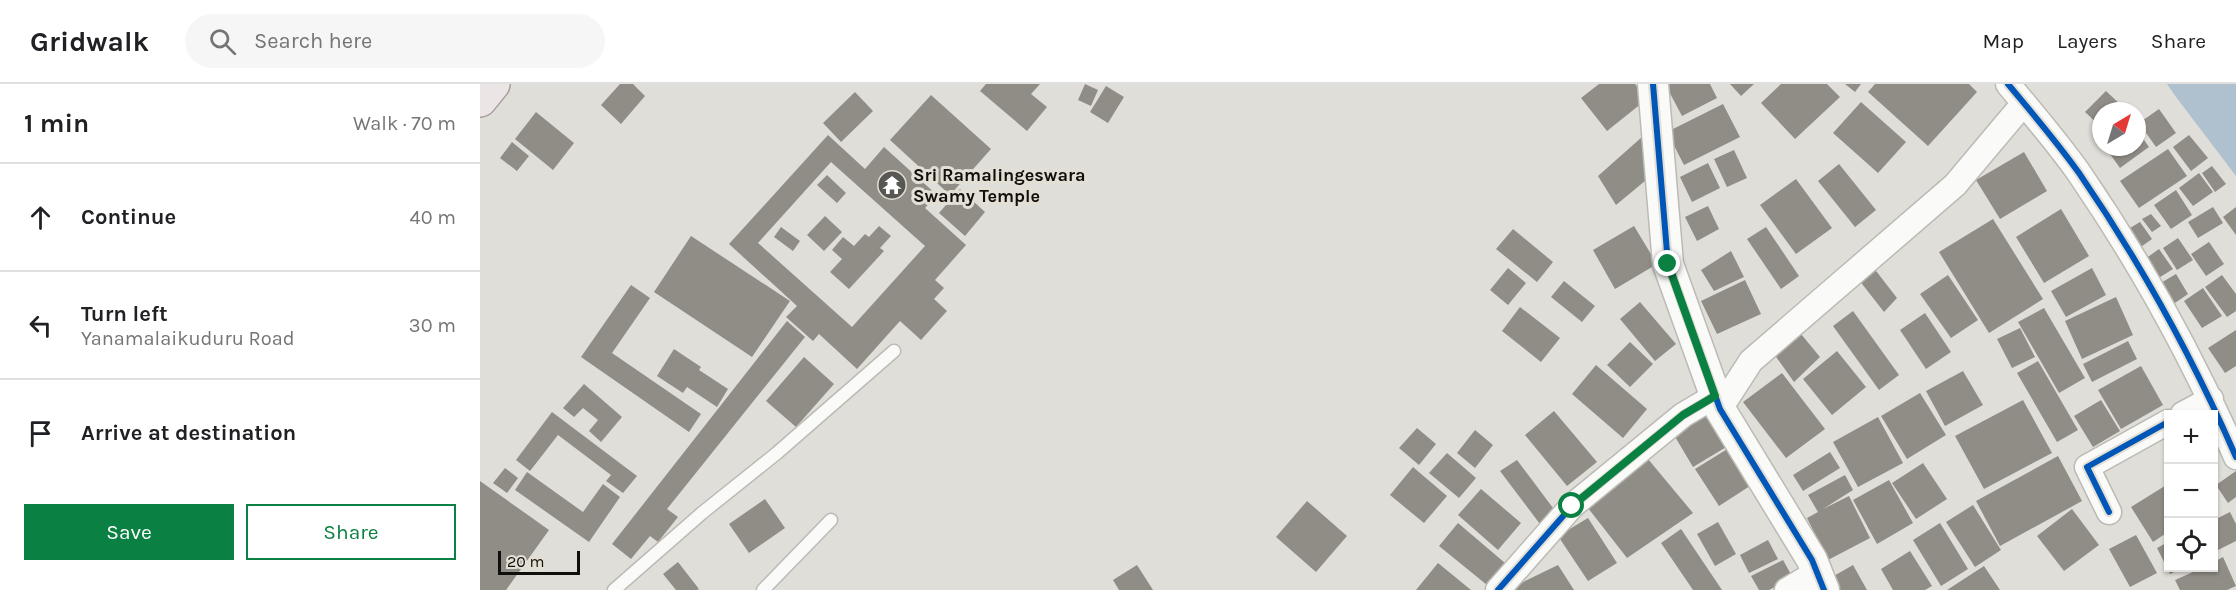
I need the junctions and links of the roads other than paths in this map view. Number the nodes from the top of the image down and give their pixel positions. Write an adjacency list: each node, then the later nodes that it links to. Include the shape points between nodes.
1 (494, 84): 4 (main road)
2 (1653, 84): 8 (street, via 1668,264)
3 (2008, 84): 5 (street)
4 (480, 100)
5 (2024, 103): 7 (street, via 2078,172 2139,266); 8 (street, via 1955,185 1751,361)
6 (894, 351): 15 (lane)
7 (2211, 399): 9 (street); 11 (street)
8 (1718, 402): 14 (street, via 1812,560); 17 (street, via 1683,415 1572,506)
9 (2190, 410)
10 (2164, 425): 12 (street, via 2087,467)
11 (2236, 457)
12 (2109, 512)
13 (831, 520): 16 (lane)
14 (1820, 581): 18 (street)
15 (614, 590)
16 (763, 590)
17 (1498, 590)
18 (1786, 590)

